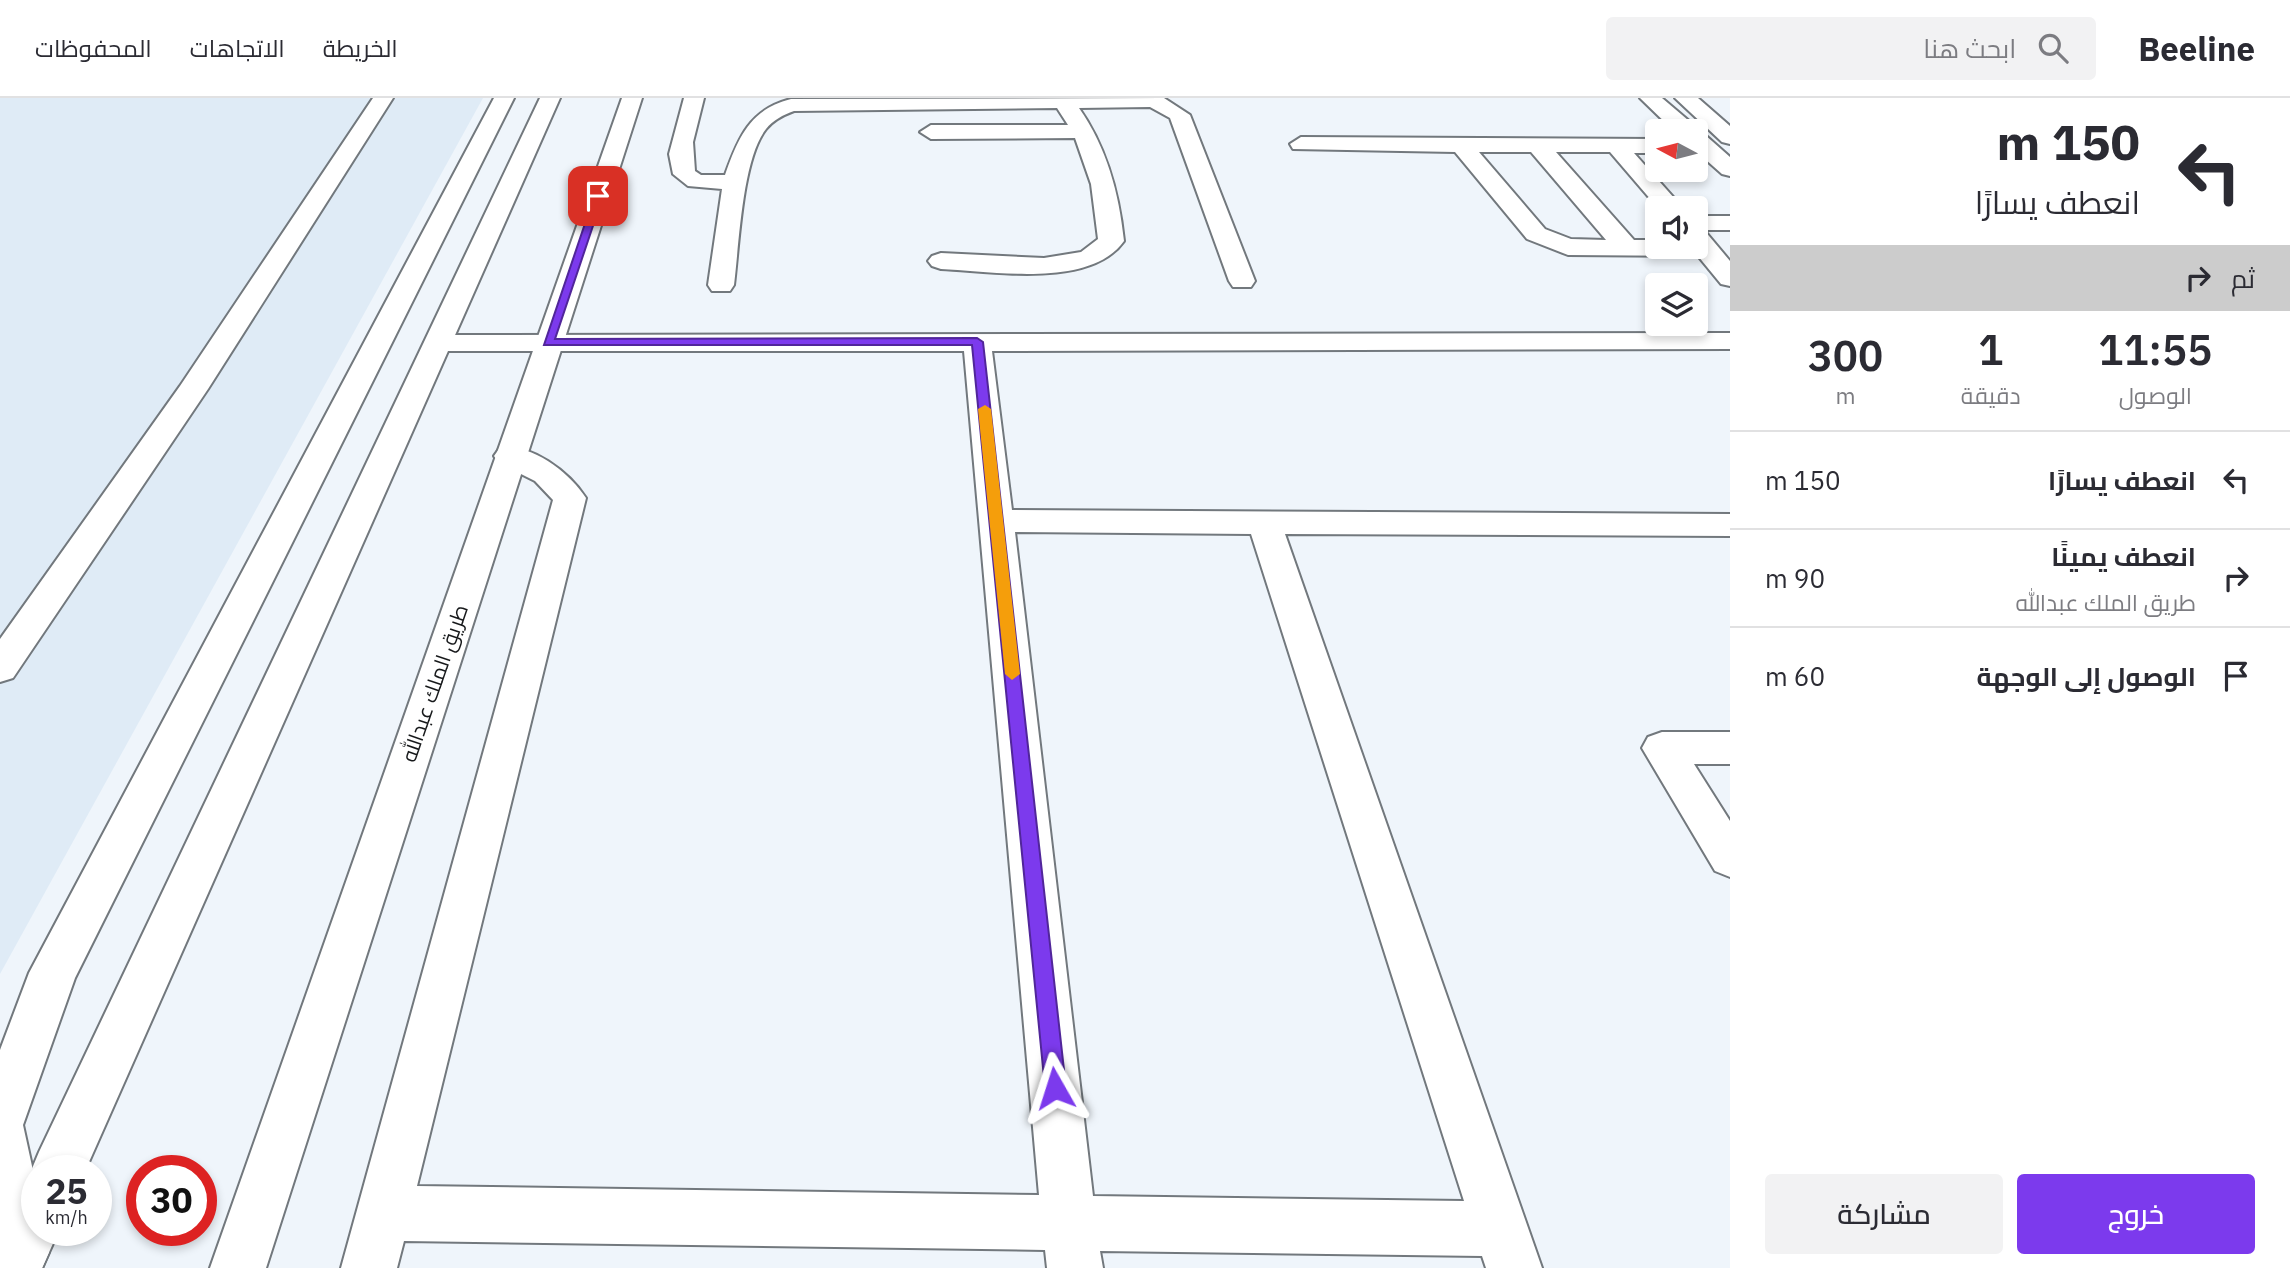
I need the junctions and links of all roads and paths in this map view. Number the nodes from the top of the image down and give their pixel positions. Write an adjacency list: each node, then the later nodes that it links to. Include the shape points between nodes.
1 (383, 98): 41 (street, via 193,389)
2 (504, 98): 44 (street, via 53,973)
3 (550, 98): 36 (street)
4 (632, 98): 34 (street, طريق الملك عبدالله)
5 (694, 98): 20 (street, via 683,136 683,173 702,182)
6 (1650, 98): 9 (street)
7 (1685, 98): 12 (street)
8 (1061, 99): 10 (street); 20 (street, via 791,105 771,111 757,125); 31 (street, via 1154,101 1179,115)
9 (1672, 119)
10 (1083, 131): 11 (street); 29 (street, via 1094,151 1111,242 1089,259 1044,266)
11 (932, 132)
12 (1730, 137)
13 (1301, 144): 14 (street)
14 (1462, 146): 15 (street); 27 (street, via 1536,234 1568,247)
15 (1538, 146): 16 (street); 24 (street)
16 (1616, 146): 17 (street); 21 (street)
17 (1645, 146)
18 (1708, 151): 19 (street)
19 (1730, 169)
20 (735, 181): 32 (street)
21 (1660, 196)
22 (1708, 223): 23 (street)
23 (1730, 223)
24 (1607, 224): 25 (street); 27 (street)
25 (1645, 224)
26 (1645, 247): 27 (street)
27 (1627, 248)
28 (1708, 251): 30 (street)
29 (941, 261)
30 (1730, 278)
31 (1242, 281)
32 (720, 285)
33 (1730, 341): 35 (street)
34 (548, 342): 35 (street); 36 (street); 37 (street, طريق الملك عبدالله)
35 (977, 342): 38 (street)
36 (438, 343): 46 (street)
37 (510, 456): 47 (street, via 546,474 570,498); 51 (street, طريق الملك عبدالله)
38 (997, 521): 39 (street); 49 (street)
39 (1264, 522): 40 (street); 50 (street)
40 (1730, 525)
41 (0, 668)
42 (1730, 748): 43 (street, via 1662,748)
43 (1730, 858)
44 (0, 1117)
45 (0, 1133): 48 (street)
46 (65, 1155)
47 (383, 1213): 49 (street); 52 (street)
48 (21, 1232)
49 (1072, 1245): 50 (street)
50 (1507, 1249)
51 (238, 1268)
52 (369, 1268)

